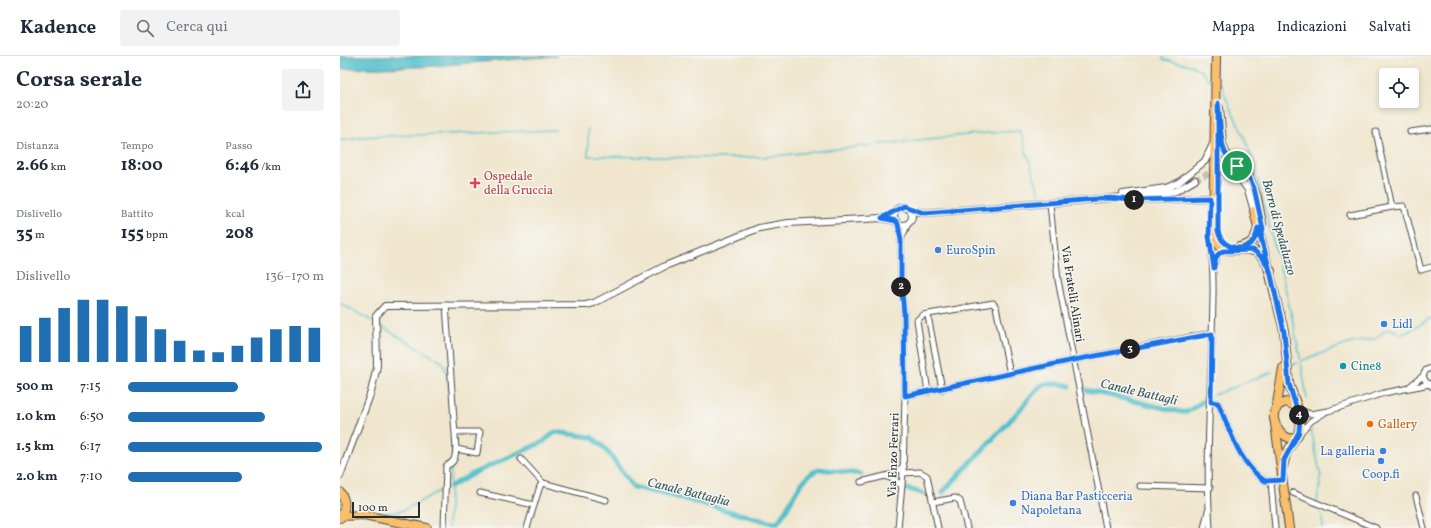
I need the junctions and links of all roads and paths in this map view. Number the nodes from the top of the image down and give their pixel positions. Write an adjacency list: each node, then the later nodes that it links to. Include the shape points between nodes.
1 (1216, 56): 2 (main road)
2 (1217, 88): 3 (main road); 7 (main road)
3 (1218, 103): 23 (main road, via 1222,144 1225,153 1246,174 1254,188 1263,229); 23 (main road, via 1220,239 1227,246 1246,246)
4 (1431, 129): 6 (street)
5 (1376, 132): 14 (street)
6 (1410, 132)
7 (1214, 141): 8 (main road); 11 (street, via 1205,161 1178,183 1166,188)
8 (1214, 159): 12 (street); 25 (main road, via 1213,234 1216,242)
9 (1195, 180): 11 (street, via 1176,191 1162,194)
10 (1241, 180): 16 (street, via 1248,190)
11 (1108, 198): 12 (street); 13 (street)
12 (1210, 198): 27 (street, via 1209,236)
13 (1050, 204): 18 (street); 33 (street, Via Fratelli Alinari, via 1058,280)
14 (1392, 207): 19 (street); 26 (street, via 1404,206 1406,209 1421,270)
15 (911, 210): 17 (street, via 904,206); 18 (street); 22 (street, via 913,215)
16 (1254, 211): 23 (main road)
17 (895, 212): 20 (street); 21 (street)
18 (924, 213): 22 (street)
19 (1350, 214)
20 (882, 218): 21 (street); 29 (street, via 759,228 665,266 586,305)
21 (897, 222): 22 (street, via 903,225); 24 (street)
22 (910, 222): 24 (street)
23 (1260, 232): 28 (main road)
24 (901, 240): 42 (street, Via Enzo Ferrari)
25 (1225, 250): 27 (street, via 1218,253); 28 (main road, via 1253,250 1263,258)
26 (1431, 267)
27 (1214, 268): 31 (street)
28 (1270, 271): 32 (main road)
29 (446, 305): 49 (street); 54 (street, via 385,306 376,316 377,366 371,392)
30 (928, 316): 35 (street, via 993,302); 39 (street); 40 (street, via 923,315 917,320)
31 (1212, 334): 33 (street); 43 (street)
32 (1286, 343): 41 (main road, via 1286,372); 46 (main road)
33 (1074, 360): 35 (street); 83 (street, Via Fratelli Alinari)
34 (1431, 368): 36 (street, via 1426,370)
35 (1010, 374): 39 (street)
36 (1423, 376): 37 (street); 38 (street)
37 (1431, 385): 38 (street)
38 (1408, 388): 45 (street)
39 (942, 389): 40 (street)
40 (928, 392): 42 (street)
41 (1293, 394): 44 (main road); 47 (street, via 1301,406)
42 (905, 396): 53 (street, Via Enzo Ferrari)
43 (1211, 402): 60 (street, via 1218,403 1248,466 1258,476); 64 (street)
44 (1298, 409): 46 (main road, via 1292,403 1286,402 1280,404); 47 (street, via 1310,414); 50 (main road, via 1300,424)
45 (1328, 411): 47 (street); 50 (street, via 1311,421)
46 (1275, 412): 48 (main road)
47 (1315, 413)
48 (1275, 424): 50 (main road, via 1283,436); 58 (main road)
49 (456, 432): 51 (street); 51 (street, via 480,432 477,453)
50 (1297, 436): 58 (main road, via 1286,454)
51 (456, 449): 78 (street, via 455,458 446,466)
52 (521, 459): 61 (street)
53 (904, 466): 55 (street, Via Enzo Ferrari); 57 (street)
54 (340, 471): 56 (street)
55 (903, 473): 62 (street, Via Enzo Ferrari); 71 (street, via 925,473)
56 (340, 476)
57 (886, 477): 59 (street); 62 (street)
58 (1282, 477): 60 (street); 76 (main road)
59 (861, 482)
60 (1271, 482): 86 (street)
61 (543, 484): 70 (street); 73 (street)
62 (902, 486): 80 (street, Via Enzo Ferrari)
63 (1140, 486): 64 (street)
64 (1210, 488): 69 (street)
65 (340, 492): 72 (main road)
66 (480, 493): 73 (street)
67 (1293, 493): 87 (street)
68 (1416, 496): 88 (street)
69 (1210, 498): 84 (street); 85 (street)
70 (606, 500)
71 (934, 502): 81 (street); 82 (street, via 956,498 960,501)
72 (345, 504): 74 (main road); 75 (main road)
73 (534, 505): 79 (street)
74 (364, 515): 75 (main road); 77 (main road)
75 (341, 517)
76 (1289, 526)
77 (427, 528)
78 (444, 528)
79 (527, 528)
80 (898, 528)
81 (938, 528)
82 (967, 528)
83 (1106, 528)
84 (1204, 528)
85 (1210, 528)
86 (1275, 528)
87 (1376, 528)
88 (1424, 528)

